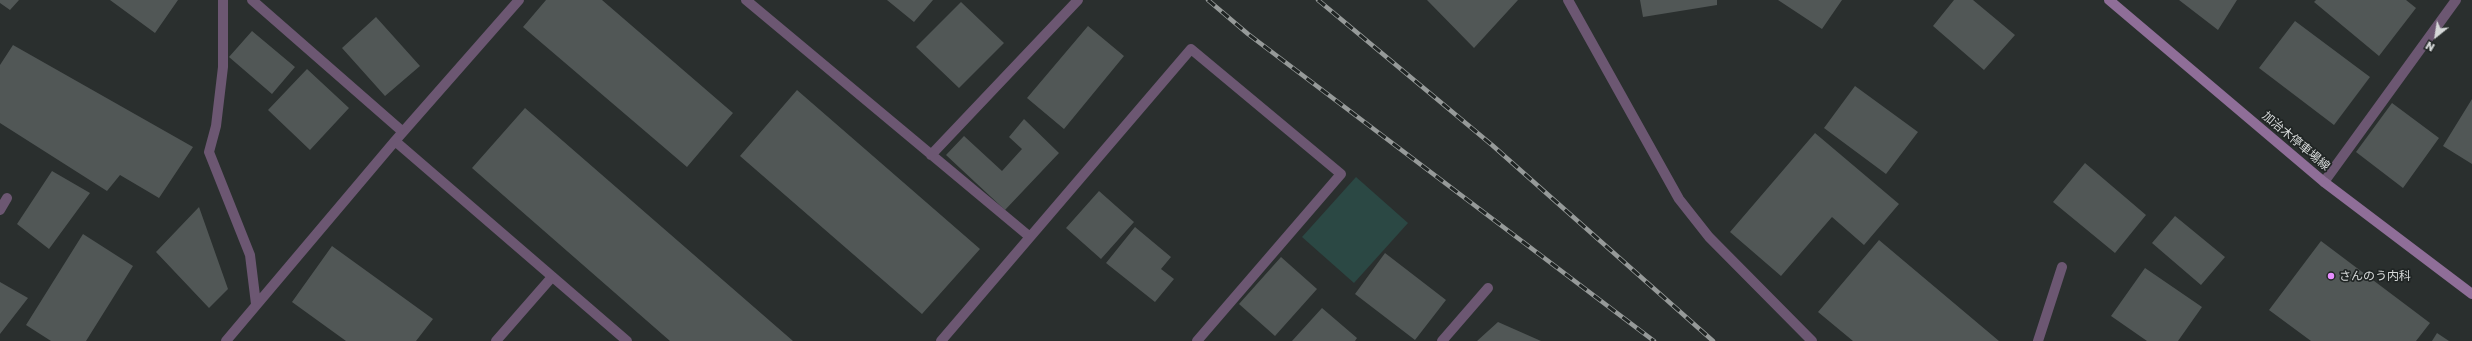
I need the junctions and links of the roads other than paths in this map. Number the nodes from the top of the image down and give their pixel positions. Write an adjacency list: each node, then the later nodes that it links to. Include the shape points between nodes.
1 (223, 0): 20 (street, via 223,67 216,126 209,152 250,256)
2 (252, 0): 9 (street)
3 (519, 0): 9 (street)
4 (746, 0): 11 (street)
5 (1078, 0): 11 (street)
6 (1568, 0): 27 (street, via 1679,199 1709,237)
7 (2109, 0): 12 (main road, 加治木停車場線)
8 (2456, 0): 12 (street)
9 (403, 132): 10 (street)
10 (395, 141): 17 (street); 20 (street)
11 (931, 154): 15 (street)
12 (2324, 182): 19 (main road, 加治木停車場線)
13 (7, 198): 14 (street)
14 (0, 210)
15 (1030, 238): 24 (street); 25 (street, via 1191,49 1340,174)
16 (2062, 267): 28 (street)
17 (552, 277): 22 (street); 23 (street)
18 (1488, 288): 26 (street)
19 (2472, 294)
20 (256, 304): 21 (street)
21 (226, 341)
22 (496, 341)
23 (627, 341)
24 (941, 341)
25 (1197, 341)
26 (1442, 341)
27 (1812, 341)
28 (2038, 341)

